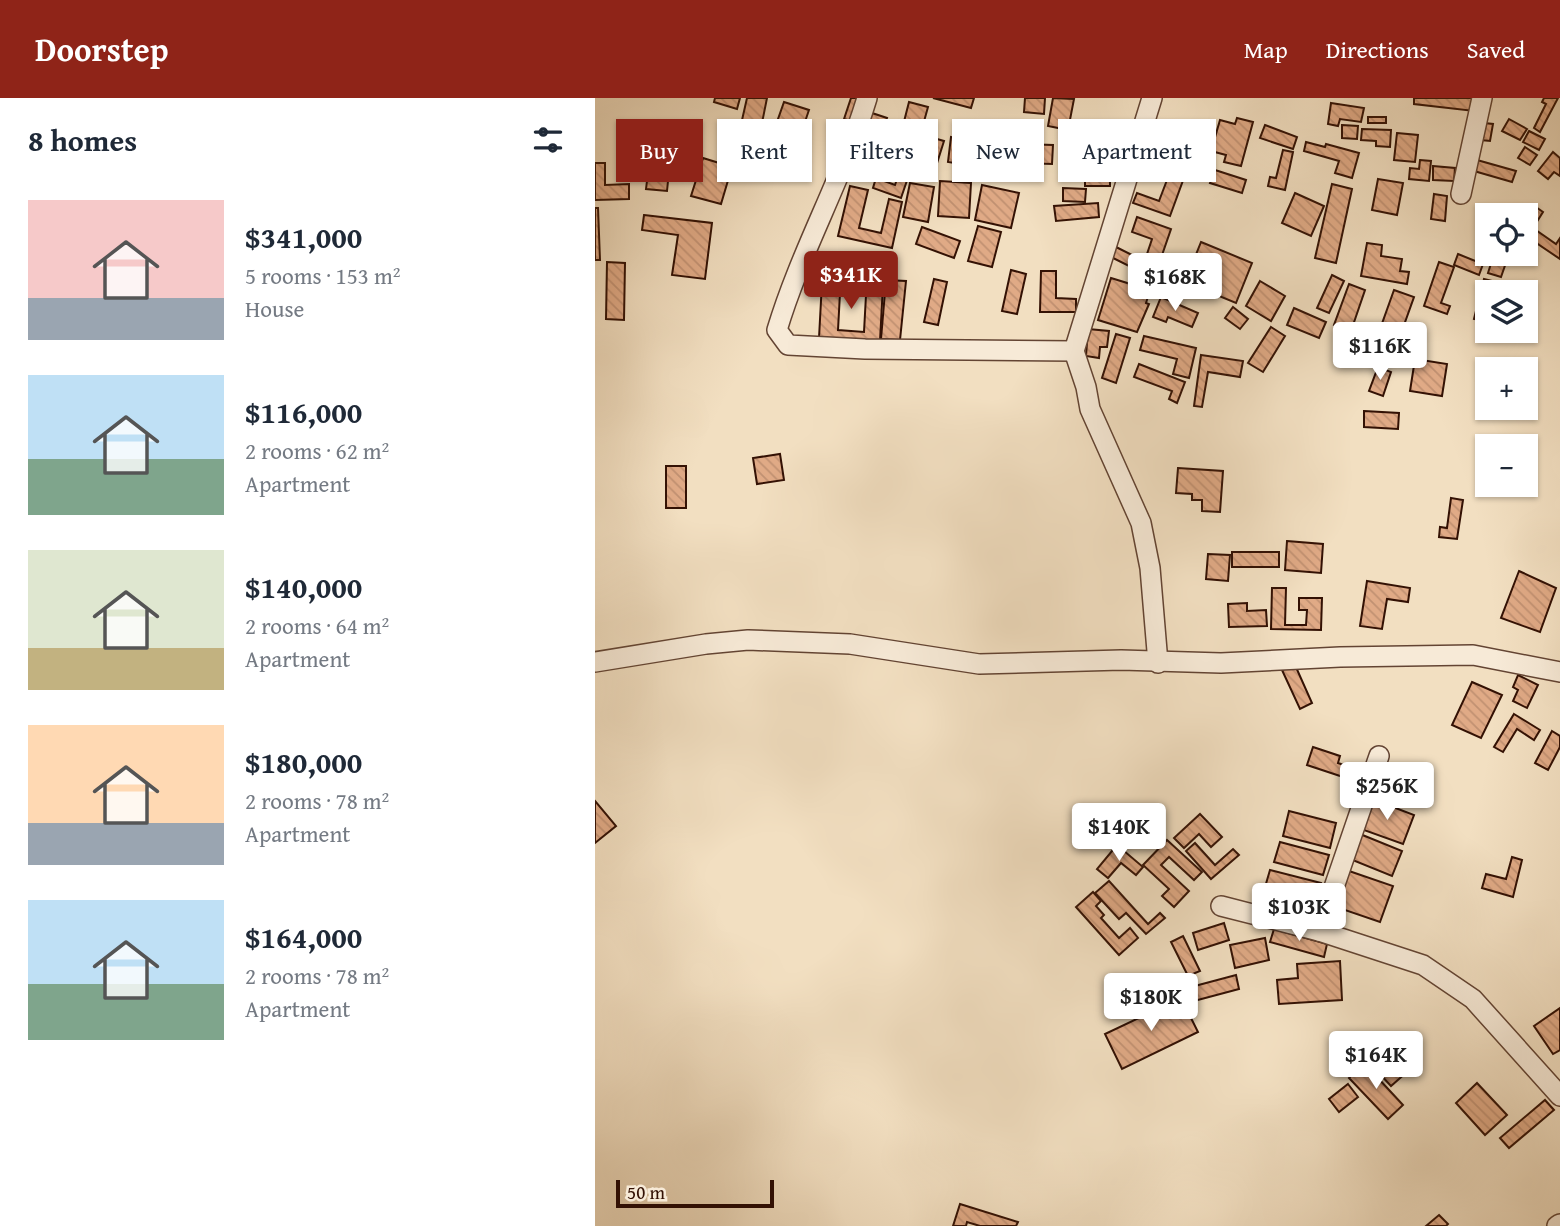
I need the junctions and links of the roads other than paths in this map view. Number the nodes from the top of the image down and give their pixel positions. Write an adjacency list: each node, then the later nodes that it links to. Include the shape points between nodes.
1 (867, 98): 5 (street, via 845,162 790,285 777,330 788,345)
2 (1151, 98): 5 (street)
3 (1482, 98): 4 (street)
4 (1461, 194)
5 (1074, 351): 7 (street, via 1090,409 1141,523 1150,568)
6 (595, 662): 7 (street, via 748,640 850,644 979,664)
7 (1158, 663): 8 (street, via 1473,655)
8 (1560, 672)
9 (1379, 756): 11 (street)
10 (1221, 906): 11 (street)
11 (1319, 931): 12 (street, via 1423,965 1473,999)
12 (1560, 1096)

